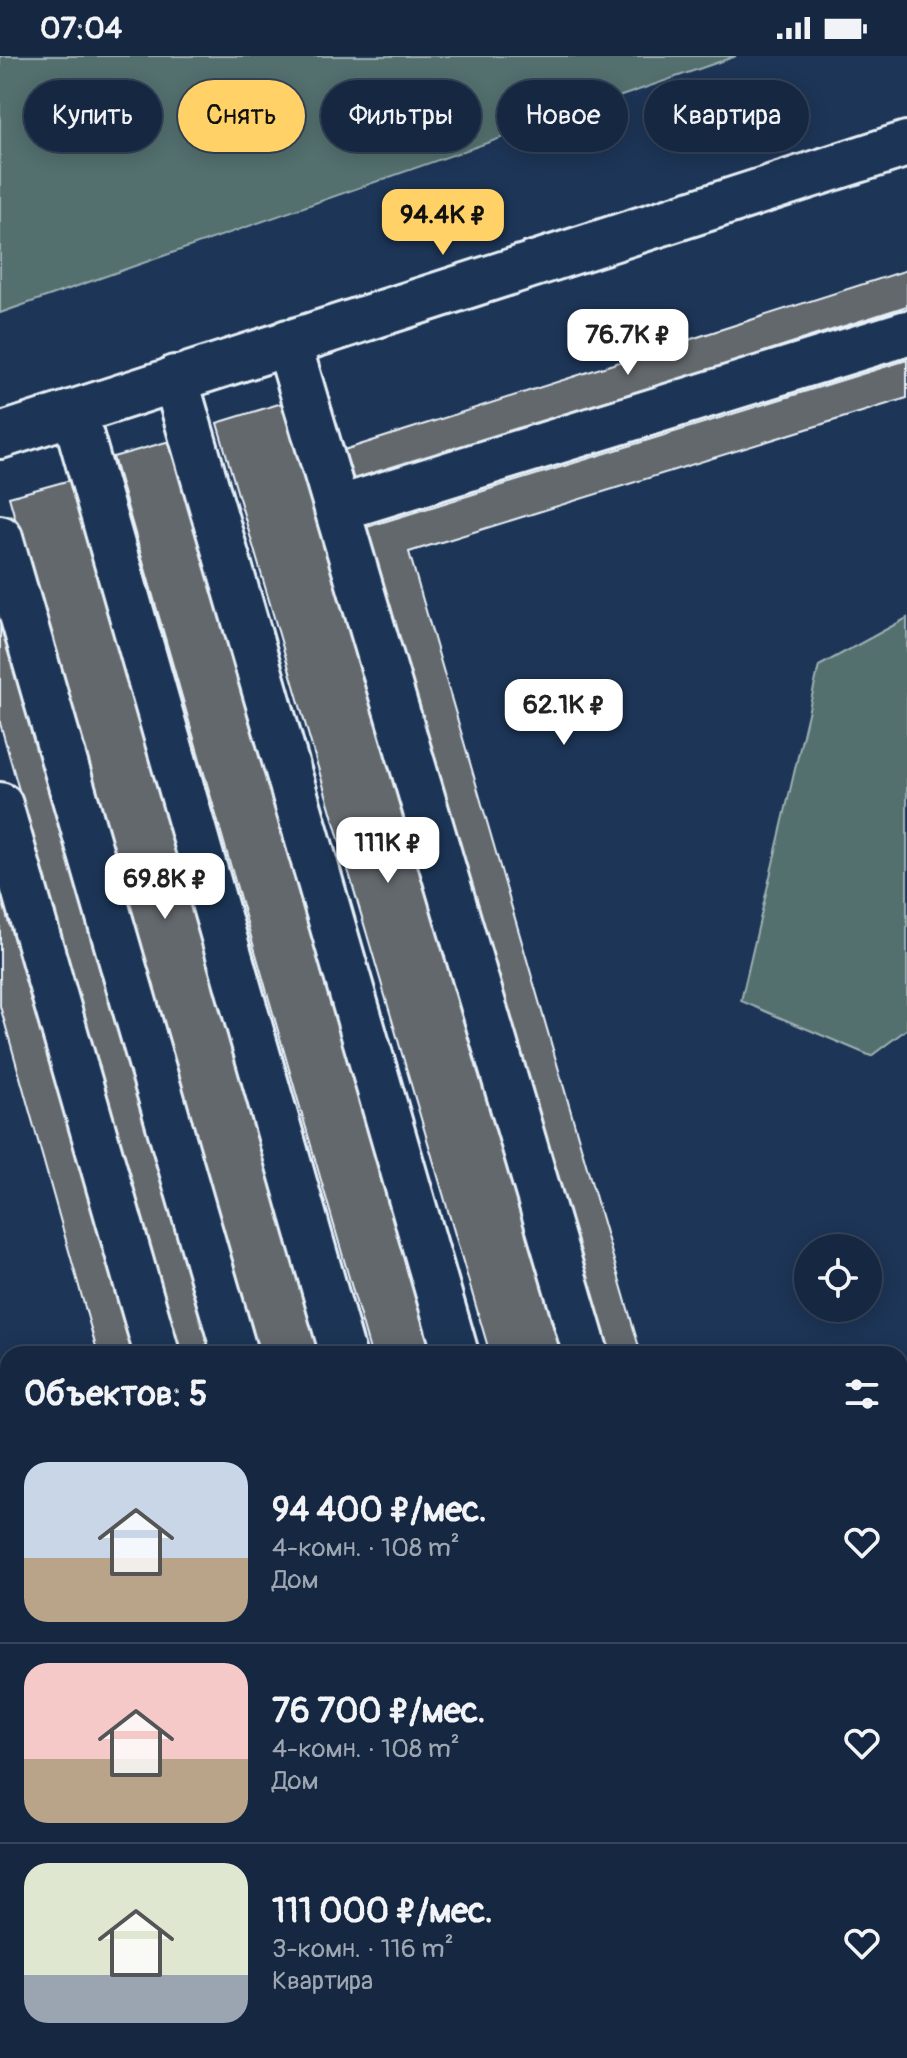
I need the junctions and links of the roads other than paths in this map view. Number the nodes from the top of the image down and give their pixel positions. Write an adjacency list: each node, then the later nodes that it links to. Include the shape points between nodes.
1 (907, 144): 3 (street)
2 (907, 333): 7 (street)
3 (288, 342): 4 (street); 7 (street)
4 (175, 378): 5 (street); 13 (street)
5 (74, 412): 6 (street); 12 (street)
6 (0, 436)
7 (337, 509): 14 (street)
8 (0, 538): 11 (street)
9 (0, 805): 10 (street)
10 (155, 1346)
11 (233, 1346)
12 (341, 1346)
13 (454, 1346)
14 (584, 1346)

